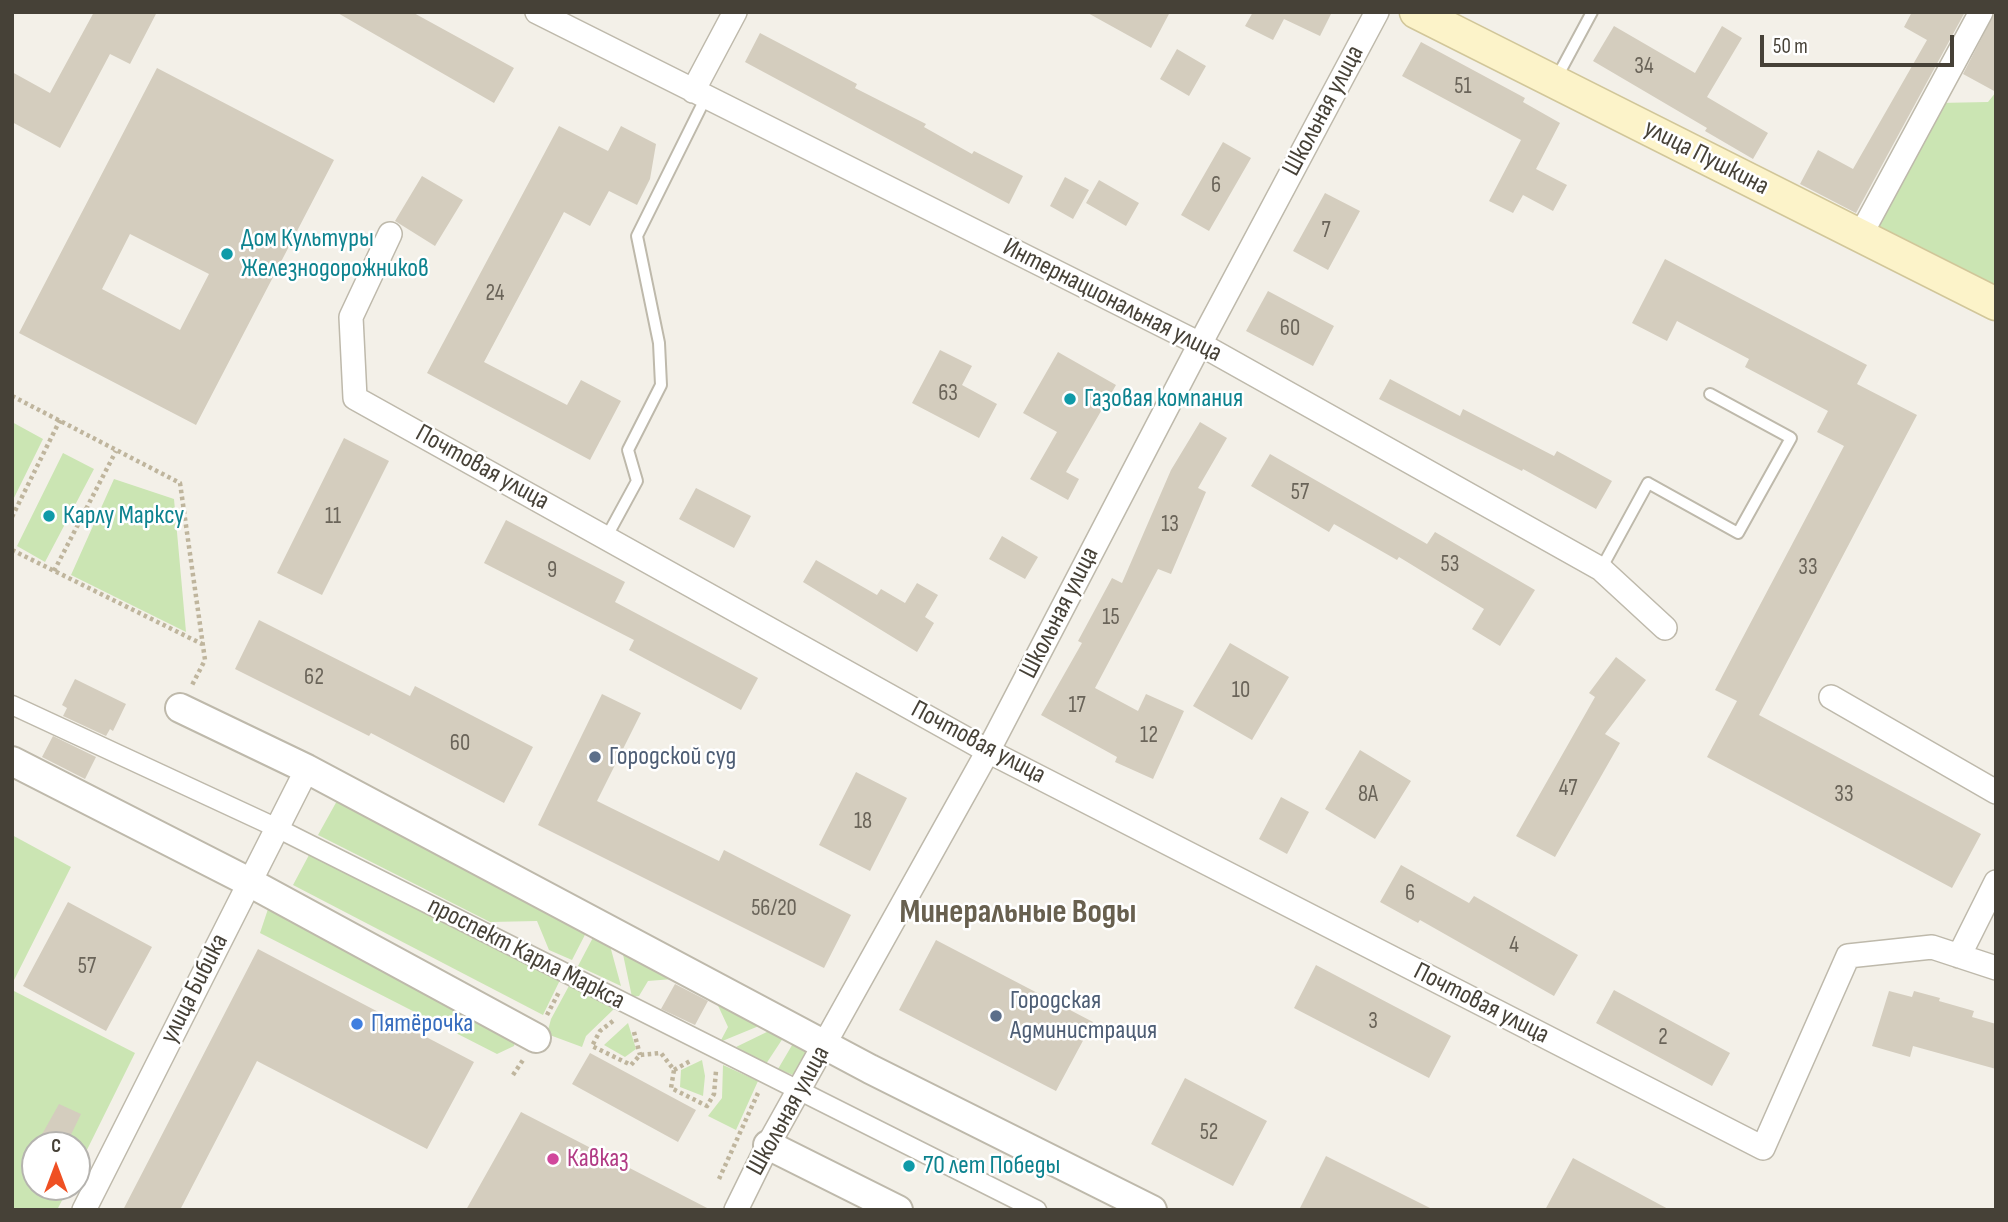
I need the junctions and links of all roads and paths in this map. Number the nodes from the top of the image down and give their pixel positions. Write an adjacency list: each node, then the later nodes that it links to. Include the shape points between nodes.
1 (537, 12): 8 (street, Интернациональная улица)
2 (735, 12): 8 (street)
3 (1377, 12): 12 (street, Школьная улица)
4 (1416, 12): 7 (main road, улица Пушкина)
5 (1592, 12): 7 (lane)
6 (1981, 12): 10 (street)
7 (1554, 82): 10 (main road, улица Пушкина)
8 (700, 94): 12 (street, Интернациональная улица); 18 (lane, via 637,236 659,343 662,385 628,450 637,481)
9 (390, 234): 18 (street, Почтовая улица, via 351,317 355,398)
10 (1860, 236): 11 (main road, улица Пушкина)
11 (1996, 304)
12 (1200, 344): 20 (street, Интернациональная улица); 27 (street, Школьная улица)
13 (1710, 394): 20 (lane, via 1791,438 1738,533 1648,483)
14 (12, 396): 15 (path)
15 (60, 420): 16 (path); 17 (path)
16 (116, 451): 21 (path); 23 (path, via 180,483)
17 (12, 517)
18 (606, 538): 27 (street, Почтовая улица)
19 (12, 550): 21 (path)
20 (1601, 569): 22 (street, Интернациональная улица)
21 (54, 571): 23 (path)
22 (1665, 628)
23 (203, 645): 26 (path, via 205,660)
24 (1831, 697): 30 (street)
25 (12, 705): 31 (street, проспект Карла Маркса)
26 (180, 708): 29 (street)
27 (989, 751): 34 (street, Почтовая улица, via 1763,1148 1848,956 1932,947); 39 (street, Школьная улица)
28 (12, 761): 32 (street)
29 (307, 769): 31 (street, улица Бибика); 39 (street)
30 (1996, 792)
31 (277, 828): 32 (street, улица Бибика); 36 (street, проспект Карла Маркса)
32 (249, 881): 38 (street); 47 (street, улица Бибика)
33 (1996, 882): 34 (street)
34 (1959, 956): 35 (street)
35 (1996, 968)
36 (567, 975): 37 (street, проспект Карла Маркса); 38 (path)
37 (622, 1003): 40 (street, проспект Карла Маркса); 41 (path, via 592,1046 631,1065 647,1052 661,1054)
38 (536, 1038): 42 (path)
39 (824, 1045): 44 (street, Школьная улица); 51 (street)
40 (713, 1049): 41 (path); 41 (path, via 716,1072 707,1106 671,1088); 43 (street, проспект Карла Маркса)
41 (674, 1070)
42 (513, 1075)
43 (766, 1075): 44 (street, проспект Карла Маркса); 46 (path)
44 (798, 1092): 45 (street, Школьная улица); 50 (street, проспект Карла Маркса)
45 (768, 1145): 48 (street, Школьная улица); 49 (street)
46 (719, 1179)
47 (84, 1210)
48 (736, 1210)
49 (898, 1210)
50 (1037, 1210)
51 (1152, 1210)

